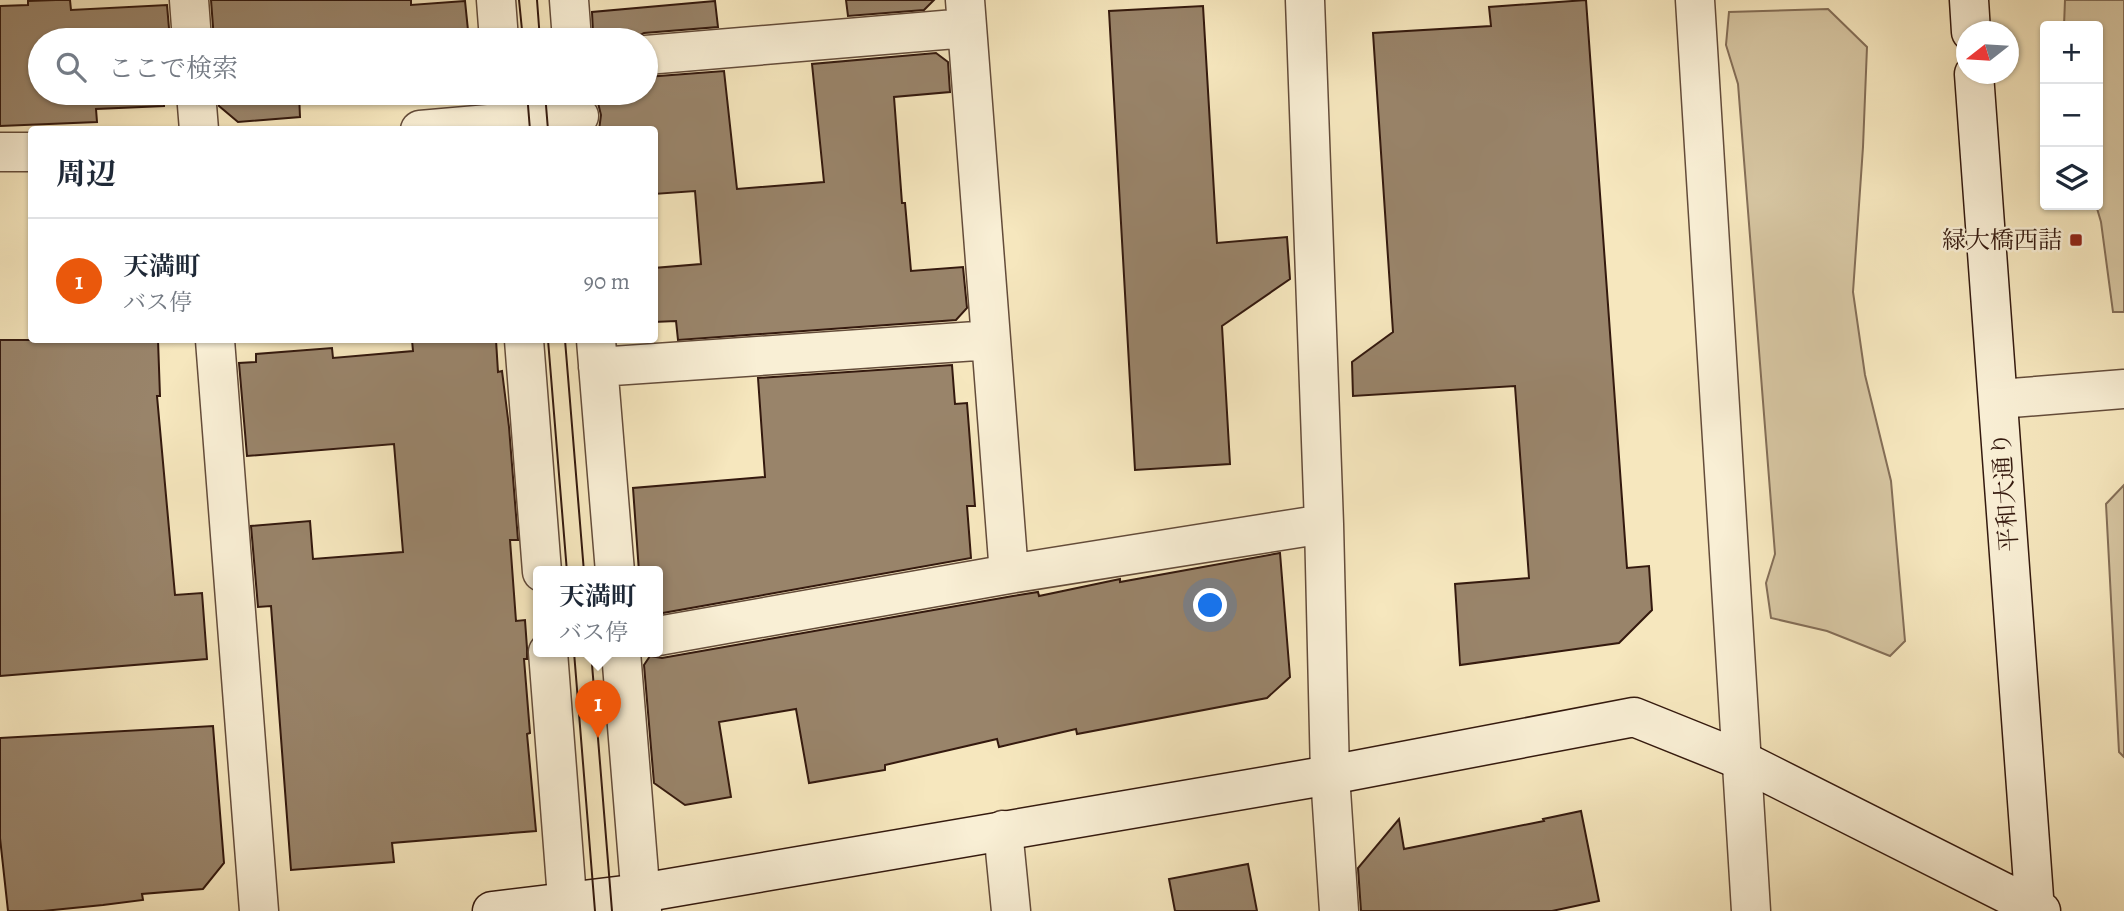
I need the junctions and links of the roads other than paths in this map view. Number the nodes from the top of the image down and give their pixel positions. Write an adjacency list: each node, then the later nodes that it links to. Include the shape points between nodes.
1 (189, 0): 9 (street)
2 (496, 0): 10 (street)
3 (569, 0): 11 (street)
4 (1305, 0): 27 (street)
5 (1695, 0): 34 (street)
6 (1969, 0): 8 (street)
7 (966, 14): 12 (street); 21 (street)
8 (1970, 21)
9 (191, 28)
10 (498, 28)
11 (571, 28)
12 (658, 53)
13 (1976, 84): 26 (street, 平和大通り)
14 (197, 105): 17 (street)
15 (579, 113): 16 (street)
16 (506, 115): 18 (street)
17 (199, 126)
18 (444, 126)
19 (0, 152): 20 (street)
20 (28, 152)
21 (991, 341): 24 (street); 30 (street)
22 (215, 343): 40 (street)
23 (524, 343): 28 (street)
24 (597, 353): 29 (street)
25 (2124, 389): 26 (street)
26 (1999, 399): 39 (street, 平和大通り)
27 (1324, 524): 30 (street); 35 (street)
28 (542, 566)
29 (615, 566)
30 (1009, 574): 31 (street)
31 (663, 635)
32 (548, 657): 38 (street)
33 (621, 657): 37 (street)
34 (1741, 760): 35 (street, via 1634,717); 39 (street); 44 (street)
35 (1330, 775): 36 (street); 43 (street)
36 (1003, 830): 37 (street); 42 (street)
37 (641, 902): 38 (street)
38 (568, 907): 41 (street)
39 (2037, 910)
40 (259, 911)
41 (492, 911)
42 (1011, 911)
43 (1339, 911)
44 (1751, 911)

